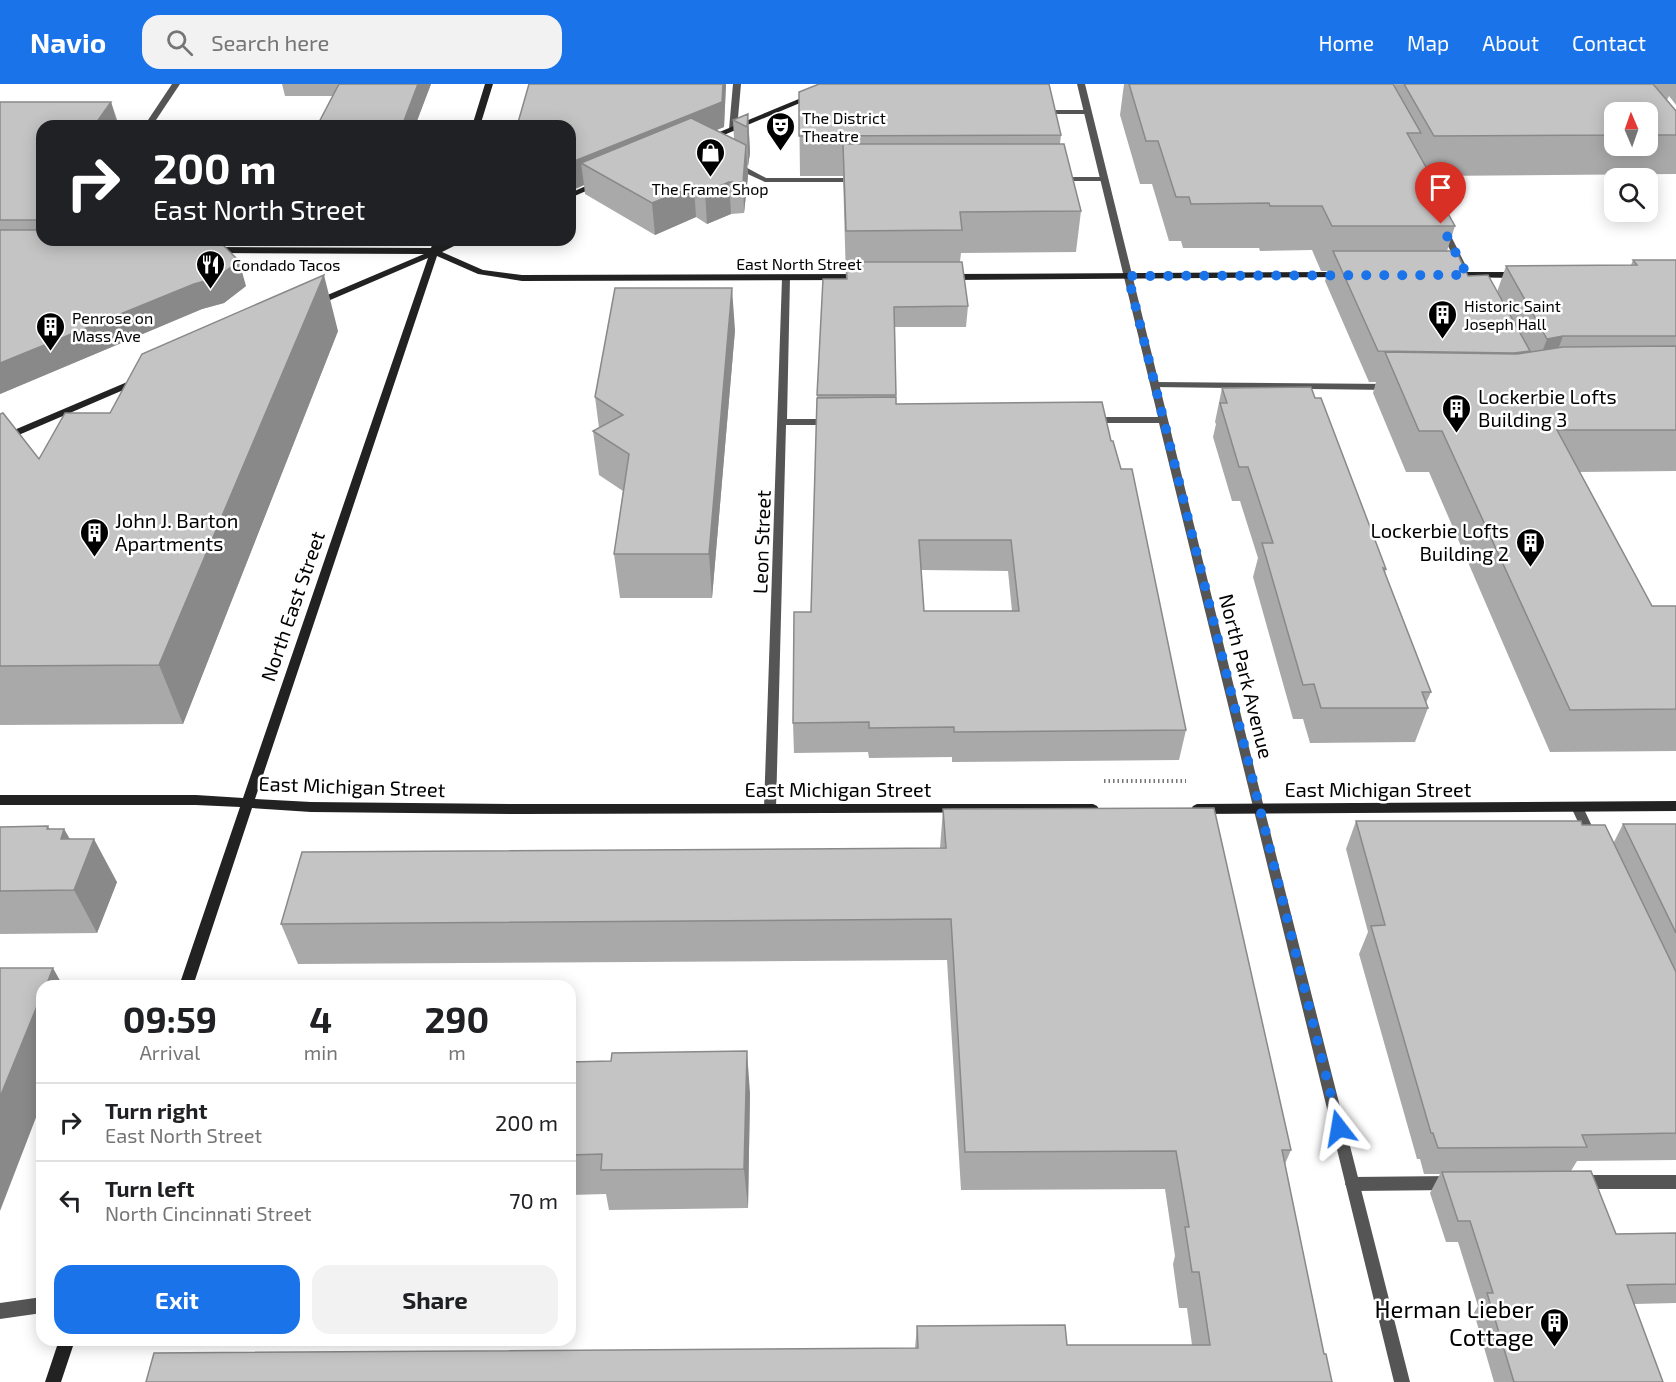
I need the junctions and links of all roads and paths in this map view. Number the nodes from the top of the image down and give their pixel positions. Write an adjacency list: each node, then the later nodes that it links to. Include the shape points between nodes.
1 (176, 84): 8 (street)
2 (489, 84): 9 (main road)
3 (737, 84): 10 (street)
4 (841, 84): 10 (main road)
5 (1081, 84): 7 (street, North Park Avenue)
6 (1027, 112): 7 (street)
7 (1088, 112): 15 (street, North Park Avenue)
8 (152, 120)
9 (478, 120)
10 (733, 129): 11 (main road)
11 (704, 140)
12 (724, 159): 16 (street, via 765,180)
13 (612, 178): 17 (main road)
14 (1052, 179): 15 (street)
15 (1104, 179): 25 (street, North Park Avenue)
16 (874, 180)
17 (576, 193)
18 (1441, 224): 23 (street)
19 (436, 246): 20 (main road, East North Street); 27 (main road, East North Street, via 481,272 513,277); 30 (main road); 40 (main road, North East Street)
20 (204, 250)
21 (1352, 275): 25 (main road)
22 (1444, 275): 23 (main road)
23 (1467, 275): 24 (main road); 29 (street)
24 (1525, 275)
25 (1128, 276): 26 (main road); 32 (street, North Park Avenue)
26 (943, 277)
27 (786, 278): 28 (main road, East North Street); 36 (street, Leon Street)
28 (874, 278)
29 (1473, 286)
30 (302, 309)
31 (152, 374): 38 (main road)
32 (1155, 385): 33 (street); 35 (street, North Park Avenue)
33 (1398, 387)
34 (1081, 420): 35 (street)
35 (1163, 420): 46 (street, North Park Avenue)
36 (782, 422): 37 (street); 43 (street, Leon Street)
37 (839, 422)
38 (0, 440)
39 (0, 800): 40 (main road, East Michigan Street)
40 (248, 803): 43 (main road, East Michigan Street, via 486,809); 48 (main road, North East Street)
41 (1676, 806): 42 (main road, East Michigan Street)
42 (1577, 807): 46 (main road, East Michigan Street); 47 (street)
43 (770, 808): 44 (main road, East Michigan Street)
44 (1104, 809)
45 (1187, 809): 46 (main road, East Michigan Street)
46 (1258, 809): 52 (street, North Park Avenue)
47 (1598, 850)
48 (188, 980)
49 (1569, 1182): 50 (street)
50 (1676, 1182)
51 (1461, 1183): 52 (street)
52 (1353, 1184): 57 (street, North Park Avenue)
53 (36, 1306): 54 (street)
54 (0, 1311)
55 (66, 1346): 56 (main road)
56 (53, 1382)
57 (1402, 1382)

